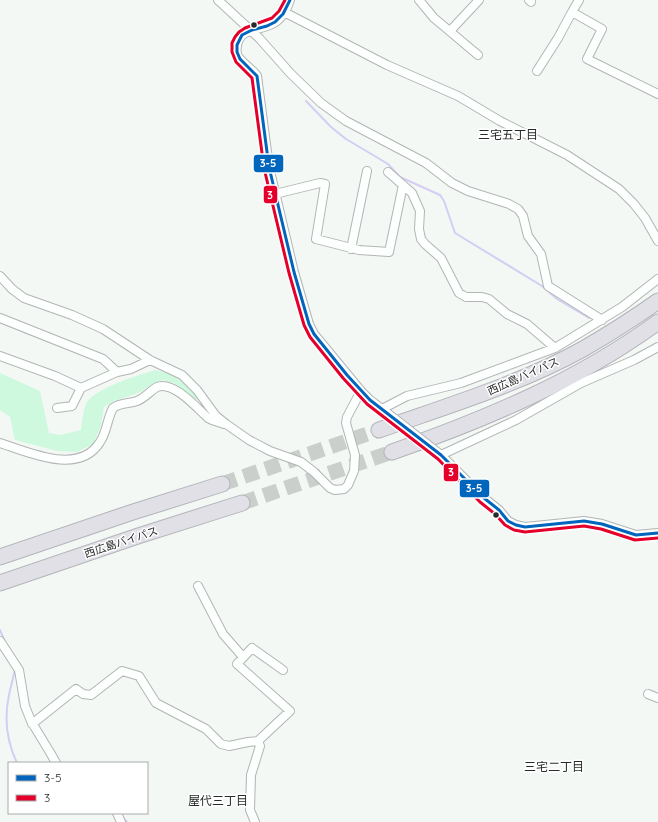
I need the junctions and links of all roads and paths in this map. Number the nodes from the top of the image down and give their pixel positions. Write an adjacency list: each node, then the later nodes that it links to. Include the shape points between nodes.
1 (218, 0): 8 (street)
2 (290, 0): 6 (street)
3 (419, 0): 9 (street, via 434,18)
4 (479, 0): 9 (street)
5 (579, 0): 7 (street)
6 (284, 12): 8 (street, via 272,25); 17 (street, via 387,65 458,96 567,155 619,189 645,218)
7 (572, 12): 11 (street); 12 (street, via 602,29 587,59)
8 (252, 30): 16 (street, via 240,38 236,51 257,76); 23 (street, via 320,103 346,121 426,163 452,183 518,209 523,216 528,236 539,250 548,286)
9 (450, 31): 10 (street)
10 (478, 55)
11 (537, 71)
12 (658, 94)
13 (367, 171): 18 (street)
14 (388, 172): 15 (street)
15 (403, 185): 18 (street, via 389,252); 26 (street, via 412,194 420,211 421,239 441,258 459,293 466,297 489,299 507,314 527,324)
16 (275, 194): 18 (street, via 325,184 316,239); 31 (street, via 309,324 314,334)
17 (658, 241)
18 (351, 249)
19 (0, 276): 28 (street, via 24,298 72,315 103,330)
20 (658, 279): 23 (street)
21 (658, 302): 35 (highway, 西広島バイパス, via 582,349 542,369 484,393)
22 (0, 318): 29 (street, via 103,359)
23 (602, 320): 26 (street)
24 (658, 322): 37 (highway, 西広島バイパス, via 588,368 545,391 454,430)
25 (658, 347): 38 (street, via 581,383 516,420)
26 (555, 348): 33 (street, via 461,383 407,396)
27 (0, 356): 30 (street)
28 (150, 360): 29 (street); 34 (street, via 175,371 190,382 216,416)
29 (117, 372): 30 (street)
30 (81, 388): 32 (street, via 72,406)
31 (361, 391): 33 (street); 34 (street, via 346,423 356,459 351,481 344,489 330,488 301,462 270,451)
32 (57, 408)
33 (382, 409): 38 (street, bridge)
34 (226, 424): 36 (street, via 208,418 174,389 159,386 137,401 122,403 113,408 100,442 85,457 76,460 56,459)
35 (379, 430)
36 (0, 443)
37 (392, 452)
38 (441, 455): 41 (street, via 508,522 516,525 525,527 584,521 636,535)
39 (222, 484): 42 (highway)
40 (242, 503): 43 (highway, 西広島バイパス)
41 (658, 533)
42 (0, 557)
43 (0, 583)
44 (198, 586): 46 (street, via 223,634)
45 (0, 641): 50 (street, via 18,670 25,706)
46 (244, 657): 47 (street, via 252,648); 51 (street, via 237,664 290,711)
47 (283, 670)
48 (648, 694): 49 (street)
49 (658, 698)
50 (32, 724): 51 (street, via 76,689 83,694 91,695 122,671 139,676 156,703 206,729 221,744 229,746); 52 (street)
51 (258, 741): 53 (street, via 260,746 251,775 250,810)
52 (55, 762)
53 (255, 822)

